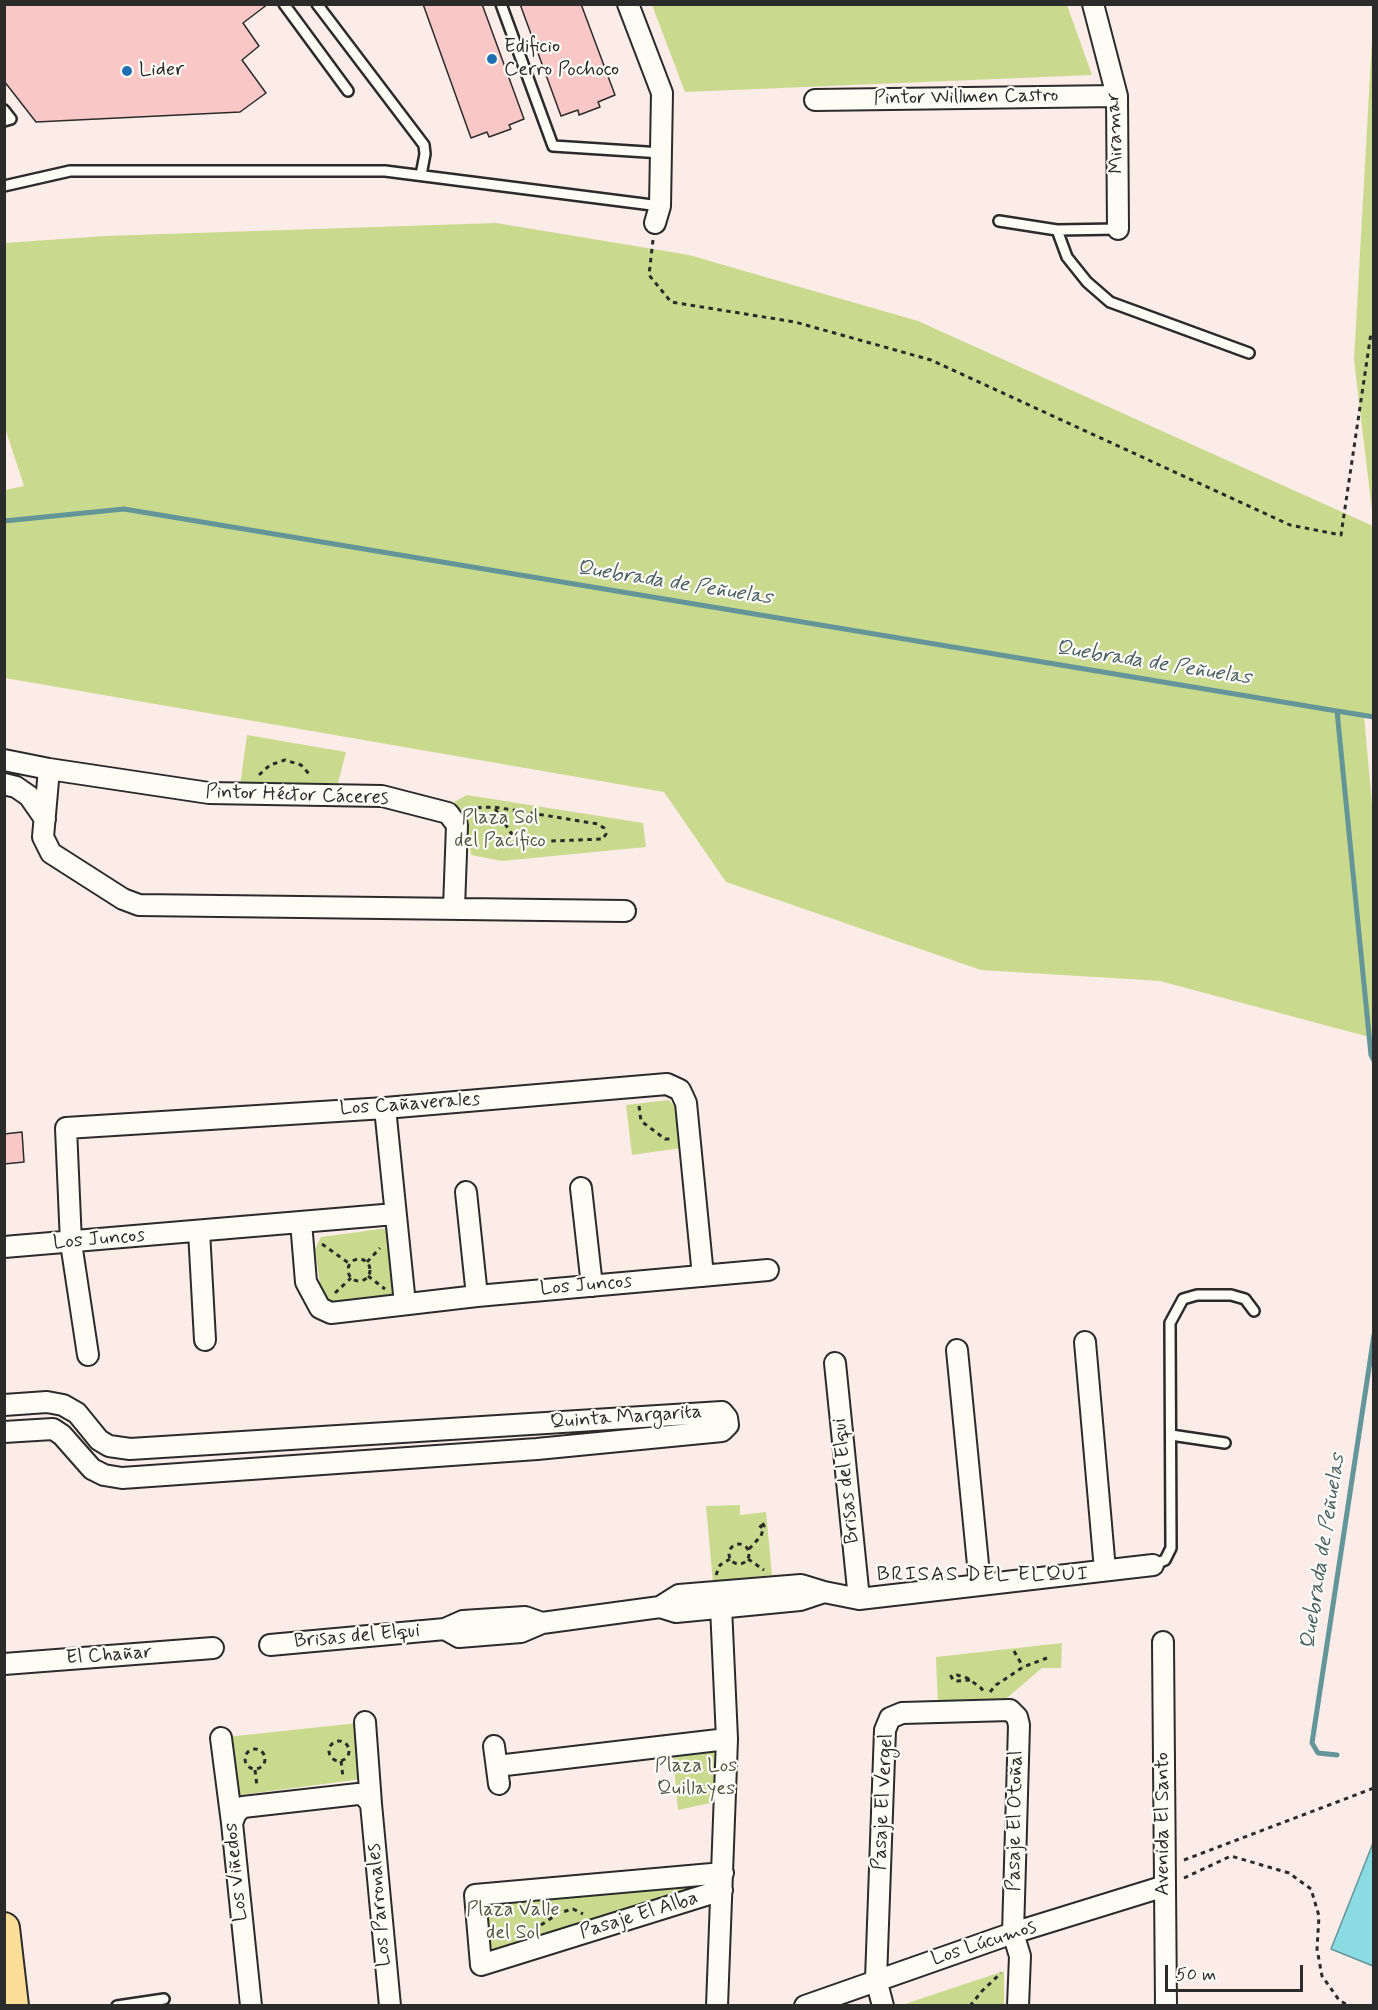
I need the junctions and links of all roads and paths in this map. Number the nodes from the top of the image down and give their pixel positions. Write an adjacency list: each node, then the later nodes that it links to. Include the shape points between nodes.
1 (284, 4): 6 (lane)
2 (317, 4): 12 (lane, via 424,145)
3 (501, 4): 11 (lane, via 553,146)
4 (628, 4): 11 (street, via 662,93)
5 (1093, 4): 7 (street, Miramar)
6 (348, 91)
7 (1117, 96): 8 (street, Pintor Willmen Castro); 16 (street, Miramar)
8 (815, 100)
9 (4, 110): 10 (lane, via 11,119)
10 (4, 121)
11 (662, 153): 14 (street)
12 (421, 175): 13 (lane, via 385,171 70,171); 14 (lane)
13 (4, 186)
14 (657, 215): 18 (path, via 649,275 671,302 795,322 931,360 1290,525 1341,535 1371,333)
15 (999, 221): 17 (lane)
16 (1118, 229): 17 (lane)
17 (1058, 230): 19 (lane, via 1067,257 1086,282 1110,302)
18 (1374, 334)
19 (1250, 353)
20 (4, 760): 21 (street, Pintor Héctor Cáceres)
21 (49, 769): 23 (street, Pintor Héctor Cáceres, via 209,793); 27 (street)
22 (4, 784): 27 (street, via 29,796)
23 (252, 794): 24 (street, Pintor Héctor Cáceres); 24 (path, via 259,775 270,765 285,760 301,765)
24 (318, 795): 26 (street, Pintor Héctor Cáceres, via 382,796 448,813)
25 (494, 807): 25 (path, via 598,824 606,834 603,839 526,842 511,833); 26 (path, via 471,807)
26 (450, 817): 28 (street, via 457,825)
27 (45, 819): 28 (street, via 43,837 51,853 139,905)
28 (453, 908): 29 (street)
29 (625, 911)
30 (636, 1087): 31 (street, Los Cañaverales); 32 (path, via 641,1121 664,1139); 32 (street, Los Cañaverales, via 667,1084 680,1090 686,1103)
31 (385, 1108): 35 (street); 38 (street, Los Cañaverales, via 66,1128)
32 (690, 1140): 42 (street, Los Cañaverales)
33 (581, 1188): 43 (street)
34 (466, 1192): 44 (street)
35 (395, 1214): 36 (street, Los Juncos); 45 (street)
36 (301, 1226): 37 (street, Los Juncos); 40 (path); 45 (street, Los Juncos, via 306,1281 320,1308 331,1313)
37 (199, 1231): 38 (street, Los Juncos); 47 (street)
38 (71, 1243): 39 (street, Los Juncos); 50 (street)
39 (4, 1247)
40 (350, 1264): 40 (path, via 363,1259 369,1265 369,1275 364,1280 354,1280 348,1271)
41 (768, 1270): 42 (street, Los Juncos)
42 (703, 1276): 43 (street, Los Juncos)
43 (592, 1286): 44 (street, Los Juncos)
44 (477, 1296): 45 (street, Los Juncos)
45 (405, 1304)
46 (1254, 1311): 56 (lane, via 1245,1299 1231,1295 1183,1299 1170,1323)
47 (205, 1340)
48 (1085, 1342): 65 (street)
49 (957, 1350): 66 (street)
50 (88, 1355)
51 (835, 1363): 68 (street, Brisas del Elqui)
52 (4, 1405): 58 (street, Quinta Margarita, via 63,1405 77,1413 99,1440 109,1446 129,1449)
53 (536, 1424): 55 (street, Quinta Margarita); 59 (street, Quinta Margarita); 59 (street, Quinta Margarita, via 722,1412 728,1425 722,1431)
54 (4, 1432): 61 (street, Quinta Margarita, via 53,1429 92,1469 104,1475 122,1478)
55 (376, 1434): 58 (street, Quinta Margarita); 60 (street)
56 (1171, 1435): 57 (lane); 64 (lane, via 1172,1548 1165,1560)
57 (1225, 1443)
58 (197, 1445): 61 (street)
59 (537, 1449): 60 (street, Quinta Margarita)
60 (377, 1460): 61 (street, Quinta Margarita)
61 (198, 1472)
62 (763, 1524): 63 (path, via 761,1536)
63 (748, 1549): 63 (path, via 746,1562 735,1563 730,1559 734,1544 741,1543)
64 (1153, 1565): 65 (street, Brisas del Elqui)
65 (1105, 1570): 66 (street, Brisas del Elqui)
66 (980, 1585): 68 (street, Brisas del Elqui)
67 (824, 1592): 68 (street, Brisas del Elqui); 69 (street, Brisas del Elqui, via 801,1585 688,1594); 70 (street, Brisas del Elqui, via 801,1600)
68 (859, 1599)
69 (660, 1606): 70 (street, Brisas del Elqui, via 676,1612); 72 (street, Brisas del Elqui, via 542,1623 521,1632 459,1638 445,1629)
70 (721, 1607): 82 (street)
71 (1163, 1642): 89 (street, Avenida El Santo)
72 (270, 1645)
73 (213, 1648): 76 (street, El Chañar)
74 (1014, 1651): 77 (path)
75 (1047, 1658): 77 (path)
76 (4, 1664)
77 (1023, 1667): 78 (path, via 996,1685 988,1696)
78 (970, 1680): 78 (path, via 957,1674 951,1676 957,1681)
79 (1010, 1710): 93 (street, Pasaje El Otoñal, via 1019,1725); 95 (street, Pasaje El Vergel, via 902,1713 890,1718 885,1730)
80 (365, 1722): 87 (street, Los Parronales)
81 (221, 1738): 88 (street, Los Viñedos)
82 (727, 1739): 84 (street, via 498,1775); 90 (street)
83 (329, 1746): 83 (path, via 337,1740 344,1742 348,1756 335,1761 328,1753)
84 (494, 1746)
85 (245, 1755): 85 (path, via 250,1750 260,1750 264,1765 251,1769 246,1765)
86 (1374, 1788): 89 (path)
87 (370, 1804): 88 (street, via 364,1795 358,1794 243,1807); 100 (street, Los Parronales)
88 (232, 1823): 99 (street, Los Viñedos)
89 (1166, 1866): 91 (street, Avenida El Santo)
90 (722, 1882): 90 (street, Pasaje El Alba, via 475,1895 481,1965); 101 (street)
91 (1165, 1886): 93 (street, Los Lúcumos); 106 (street, Avenida El Santo); 107 (path, via 1231,1856 1289,1873 1311,1889 1319,1916 1317,1949 1322,1976 1339,2000)
92 (4, 1928): 97 (main road)
93 (1013, 1933): 94 (street, Pasaje El Otoñal); 95 (street, Los Lúcumos)
94 (1020, 1956): 104 (path); 105 (street, Pasaje El Otoñal)
95 (876, 1979): 102 (street, Los Lúcumos); 103 (street, Pasaje El Vergel)
96 (164, 1999): 98 (lane)
97 (12, 2006)
98 (117, 2006)
99 (251, 2006)
100 (390, 2006)
101 (717, 2006)
102 (805, 2006)
103 (883, 2006)
104 (970, 2006)
105 (1018, 2006)
106 (1167, 2006)
107 (1349, 2006)

